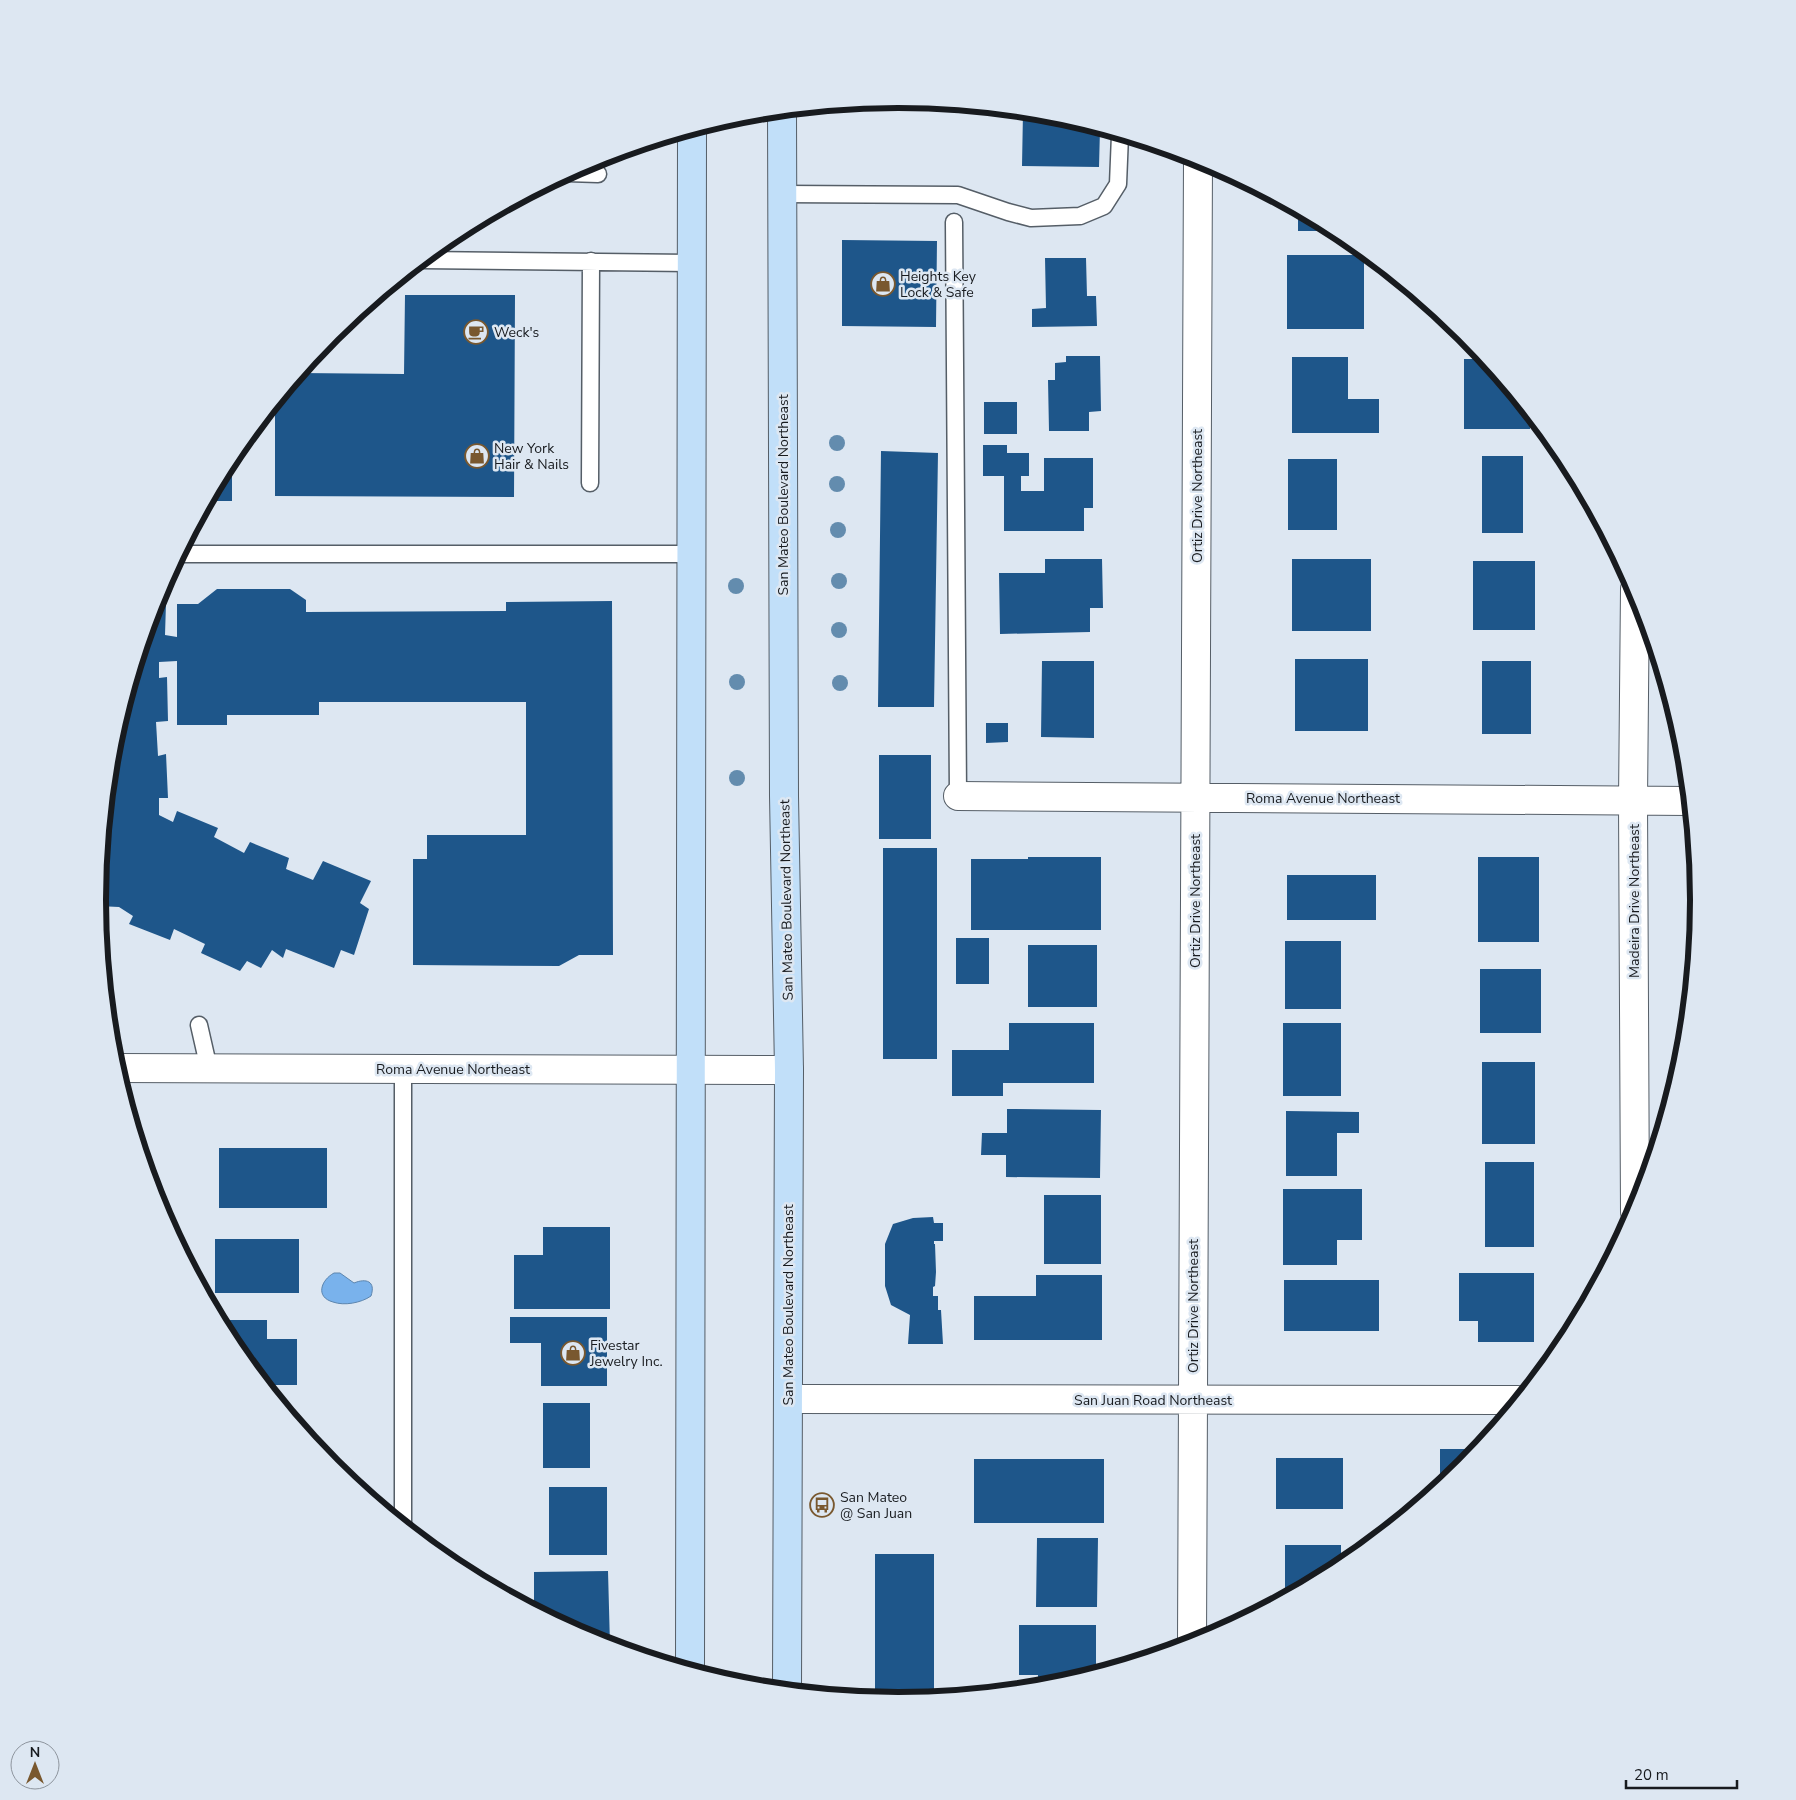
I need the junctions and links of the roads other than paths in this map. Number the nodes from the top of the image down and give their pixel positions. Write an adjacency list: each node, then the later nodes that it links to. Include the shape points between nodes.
1 (782, 117): 7 (main road, San Mateo Boulevard Northeast)
2 (692, 135): 11 (main road)
3 (1120, 140): 7 (lane, via 1118,184 1104,206 1080,216 1030,218 958,195)
4 (1198, 168): 17 (street, Ortiz Drive Northeast)
5 (585, 174): 6 (lane)
6 (598, 174)
7 (782, 194): 24 (main road, San Mateo Boulevard Northeast, via 784,796)
8 (954, 222): 16 (lane)
9 (433, 260): 10 (lane)
10 (591, 261): 11 (lane); 12 (lane)
11 (691, 263): 14 (main road)
12 (590, 483)
13 (186, 554): 14 (lane)
14 (691, 554): 23 (main road)
15 (1635, 612): 18 (street, Madeira Drive Northeast)
16 (958, 796): 17 (street, Roma Avenue Northeast)
17 (1196, 797): 18 (street, Roma Avenue Northeast); 28 (street, Ortiz Drive Northeast)
18 (1633, 801): 19 (street, Roma Avenue Northeast); 26 (street, Madeira Drive Northeast)
19 (1683, 801)
20 (199, 1026): 21 (lane)
21 (209, 1068): 22 (street, Roma Avenue Northeast); 25 (street, Roma Avenue Northeast)
22 (403, 1069): 23 (street, Roma Avenue Northeast); 30 (lane)
23 (689, 1070): 24 (street, Roma Avenue Northeast); 32 (main road)
24 (789, 1070): 27 (main road, San Mateo Boulevard Northeast)
25 (125, 1073)
26 (1635, 1188)
27 (788, 1399): 28 (street, San Juan Road Northeast); 33 (main road, San Mateo Boulevard Northeast)
28 (1192, 1400): 29 (street, San Juan Road Northeast); 31 (street, Ortiz Drive Northeast)
29 (1511, 1400)
30 (403, 1517)
31 (1192, 1634)
32 (690, 1664)
33 (787, 1684)

